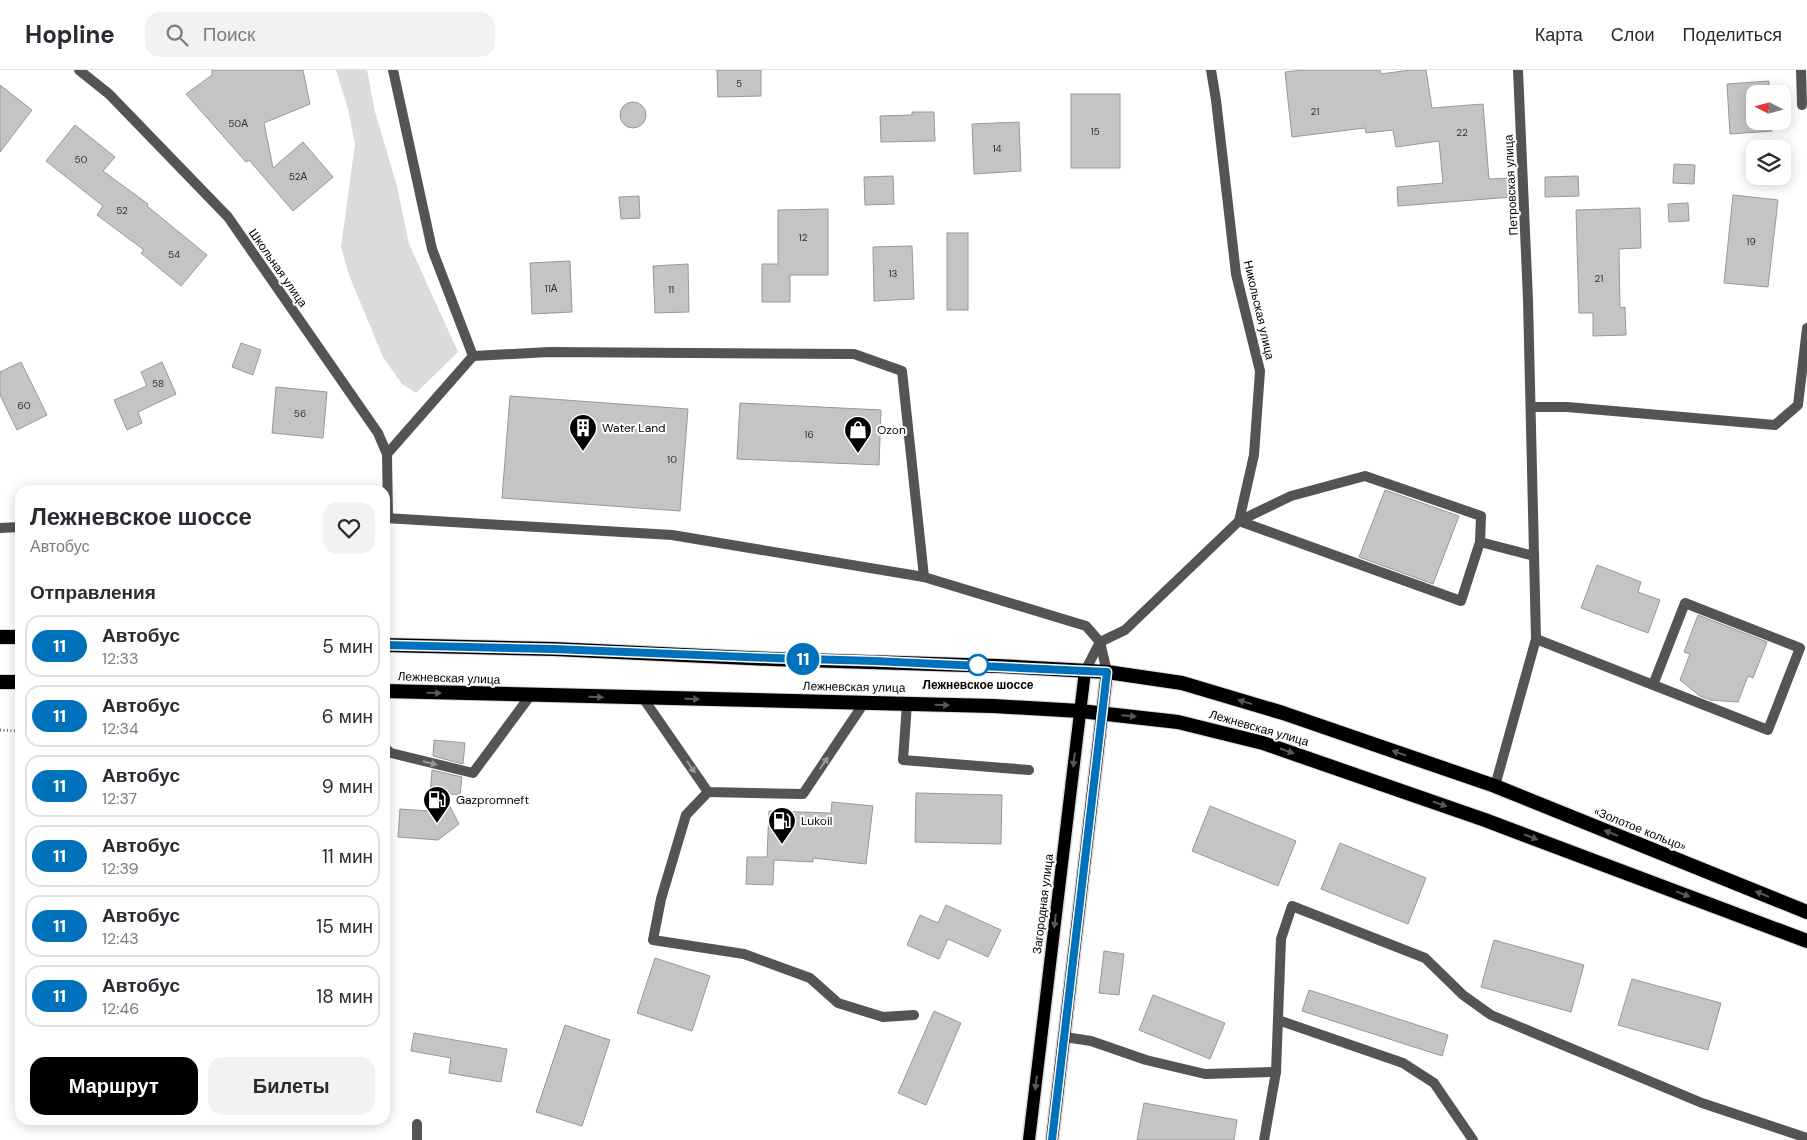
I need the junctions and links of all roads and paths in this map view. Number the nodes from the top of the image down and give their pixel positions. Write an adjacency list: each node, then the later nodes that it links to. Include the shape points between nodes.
1 (79, 70): 10 (street, Школьная улица, via 109,94 228,217 378,433)
2 (393, 70): 8 (street, via 432,249)
3 (1211, 70): 13 (street, Никольская улица, via 1236,274 1260,371 1254,455)
4 (1518, 70): 9 (street, Петровская улица)
5 (1801, 70): 6 (street)
6 (1802, 105)
7 (1807, 328): 9 (street, via 1798,405 1775,425 1567,407)
8 (473, 356): 10 (street); 18 (street, via 549,352 854,354 902,371)
9 (1532, 408): 17 (street, Петровская улица)
10 (387, 454): 11 (street, Школьная улица)
11 (387, 485)
12 (390, 518): 18 (street, via 672,535)
13 (1239, 521): 16 (street, via 1291,496 1365,476 1482,516); 16 (street, via 1461,601); 22 (street, via 1125,630)
14 (15, 527): 15 (street)
15 (0, 528)
16 (1480, 542): 17 (street)
17 (1534, 556): 21 (street, Петровская улица)
18 (924, 577): 22 (street, via 1086,626)
19 (0, 637): 20 (highway)
20 (15, 637)
21 (1536, 639): 28 (street); 41 (street, Петровская улица)
22 (1100, 642): 24 (street); 25 (street)
23 (390, 645): 24 (highway, Лежневская улица)
24 (1085, 671): 25 (highway, Лежневская улица); 34 (main road, Загородная улица)
25 (1107, 672): 35 (main road); 40 (highway, Лежневская улица, one-way to 25, via 1284,713 1182,683)
26 (0, 682): 27 (highway)
27 (15, 682)
28 (1653, 685): 28 (street, via 1768,730 1800,648 1685,603)
29 (390, 691): 30 (highway, Лежневская улица, one-way to 30)
30 (530, 696): 31 (highway, Лежневская улица, one-way to 31); 38 (street, one-way to 30, via 473,773)
31 (644, 698): 32 (highway, Лежневская улица, one-way to 32); 42 (street, one-way to 42)
32 (864, 702): 33 (highway, Лежневская улица); 42 (street, one-way to 32, via 803,794)
33 (907, 704): 34 (highway, Лежневская улица, one-way to 34); 39 (street, via 903,760)
34 (1080, 712): 35 (highway, Лежневская улица); 52 (main road, Загородная улица, one-way to 52)
35 (1103, 714): 44 (highway, Лежневская улица, one-way to 44, via 1178,722 1263,743 1485,820); 47 (main road)
36 (0, 730): 37 (path)
37 (15, 731)
38 (390, 753)
39 (1029, 770)
40 (1462, 775): 41 (highway, «Золотое кольцо»)
41 (1495, 786): 43 (highway, «Золотое кольцо», one-way to 41)
42 (708, 792): 45 (street, via 686,815 661,898 653,940 744,954 810,978 838,1003 883,1017)
43 (1807, 912)
44 (1807, 941)
45 (914, 1016)
46 (1278, 1020): 48 (street); 50 (street, via 1281,939 1292,906 1424,958 1463,995 1490,1015 1702,1103); 55 (street, via 1403,1063 1434,1084)
47 (1065, 1037): 48 (street, via 1091,1041 1146,1060 1205,1074); 53 (main road)
48 (1276, 1072): 54 (street)
49 (417, 1124): 51 (street)
50 (1807, 1138)
51 (417, 1140)
52 (1030, 1140)
53 (1052, 1140)
54 (1264, 1140)
55 (1473, 1140)

